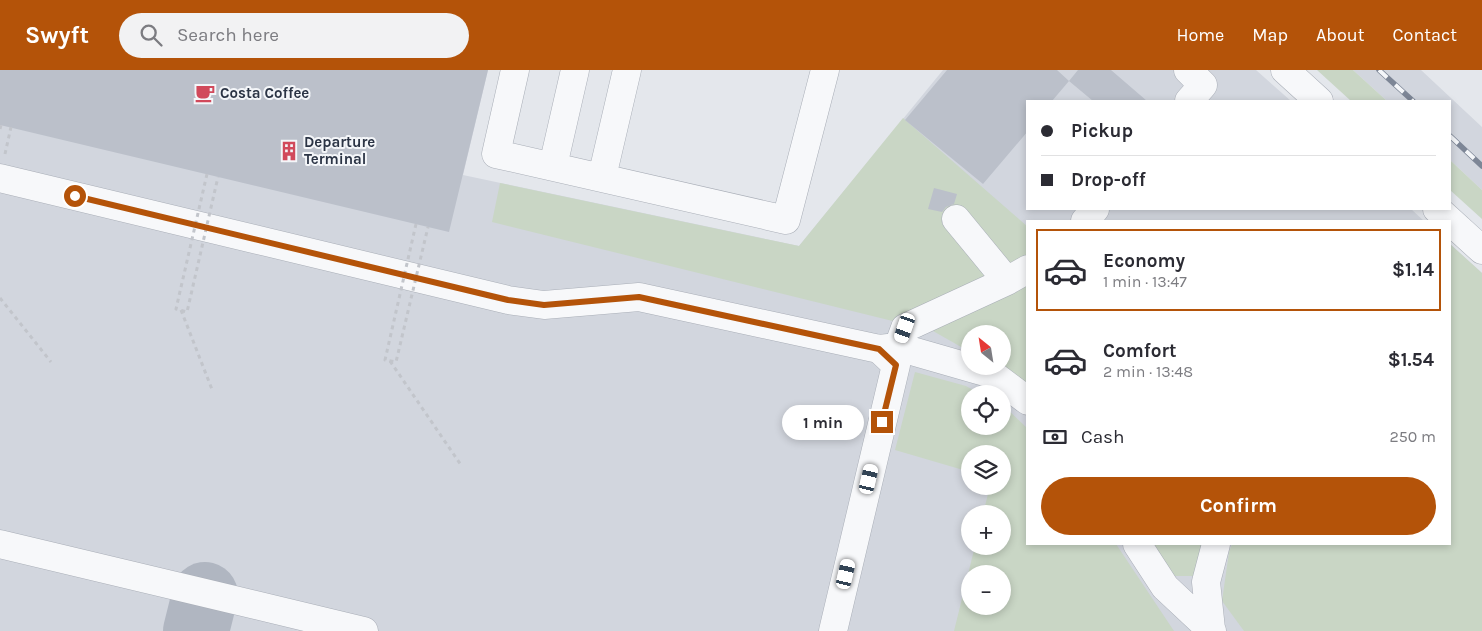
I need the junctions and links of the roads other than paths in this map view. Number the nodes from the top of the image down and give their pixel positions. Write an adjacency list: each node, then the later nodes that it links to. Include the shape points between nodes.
1 (516, 70): 9 (street, via 496,154)
2 (575, 70): 9 (street)
3 (627, 70): 10 (street)
4 (825, 70): 10 (street, via 786,220)
5 (1188, 70): 7 (street, via 1203,85)
6 (1285, 70): 8 (street)
7 (1190, 100)
8 (1318, 100)
9 (553, 166): 10 (street)
10 (602, 177)
11 (0, 178): 22 (street, via 508,300 544,305 639,297)
12 (1095, 210): 16 (street)
13 (1435, 210): 17 (street)
14 (1437, 210): 18 (street)
15 (956, 219): 21 (street)
16 (1086, 220)
17 (1426, 220)
18 (1448, 220)
19 (1451, 222): 20 (street)
20 (1482, 250)
21 (1017, 275): 22 (street, via 905,328)
22 (888, 348): 23 (street, via 992,374); 29 (street, via 896,365)
23 (1026, 400)
24 (0, 544): 28 (street)
25 (1138, 545): 27 (street, via 1166,588)
26 (1216, 545): 27 (street, via 1206,582)
27 (1212, 630)
28 (364, 631)
29 (833, 631)

